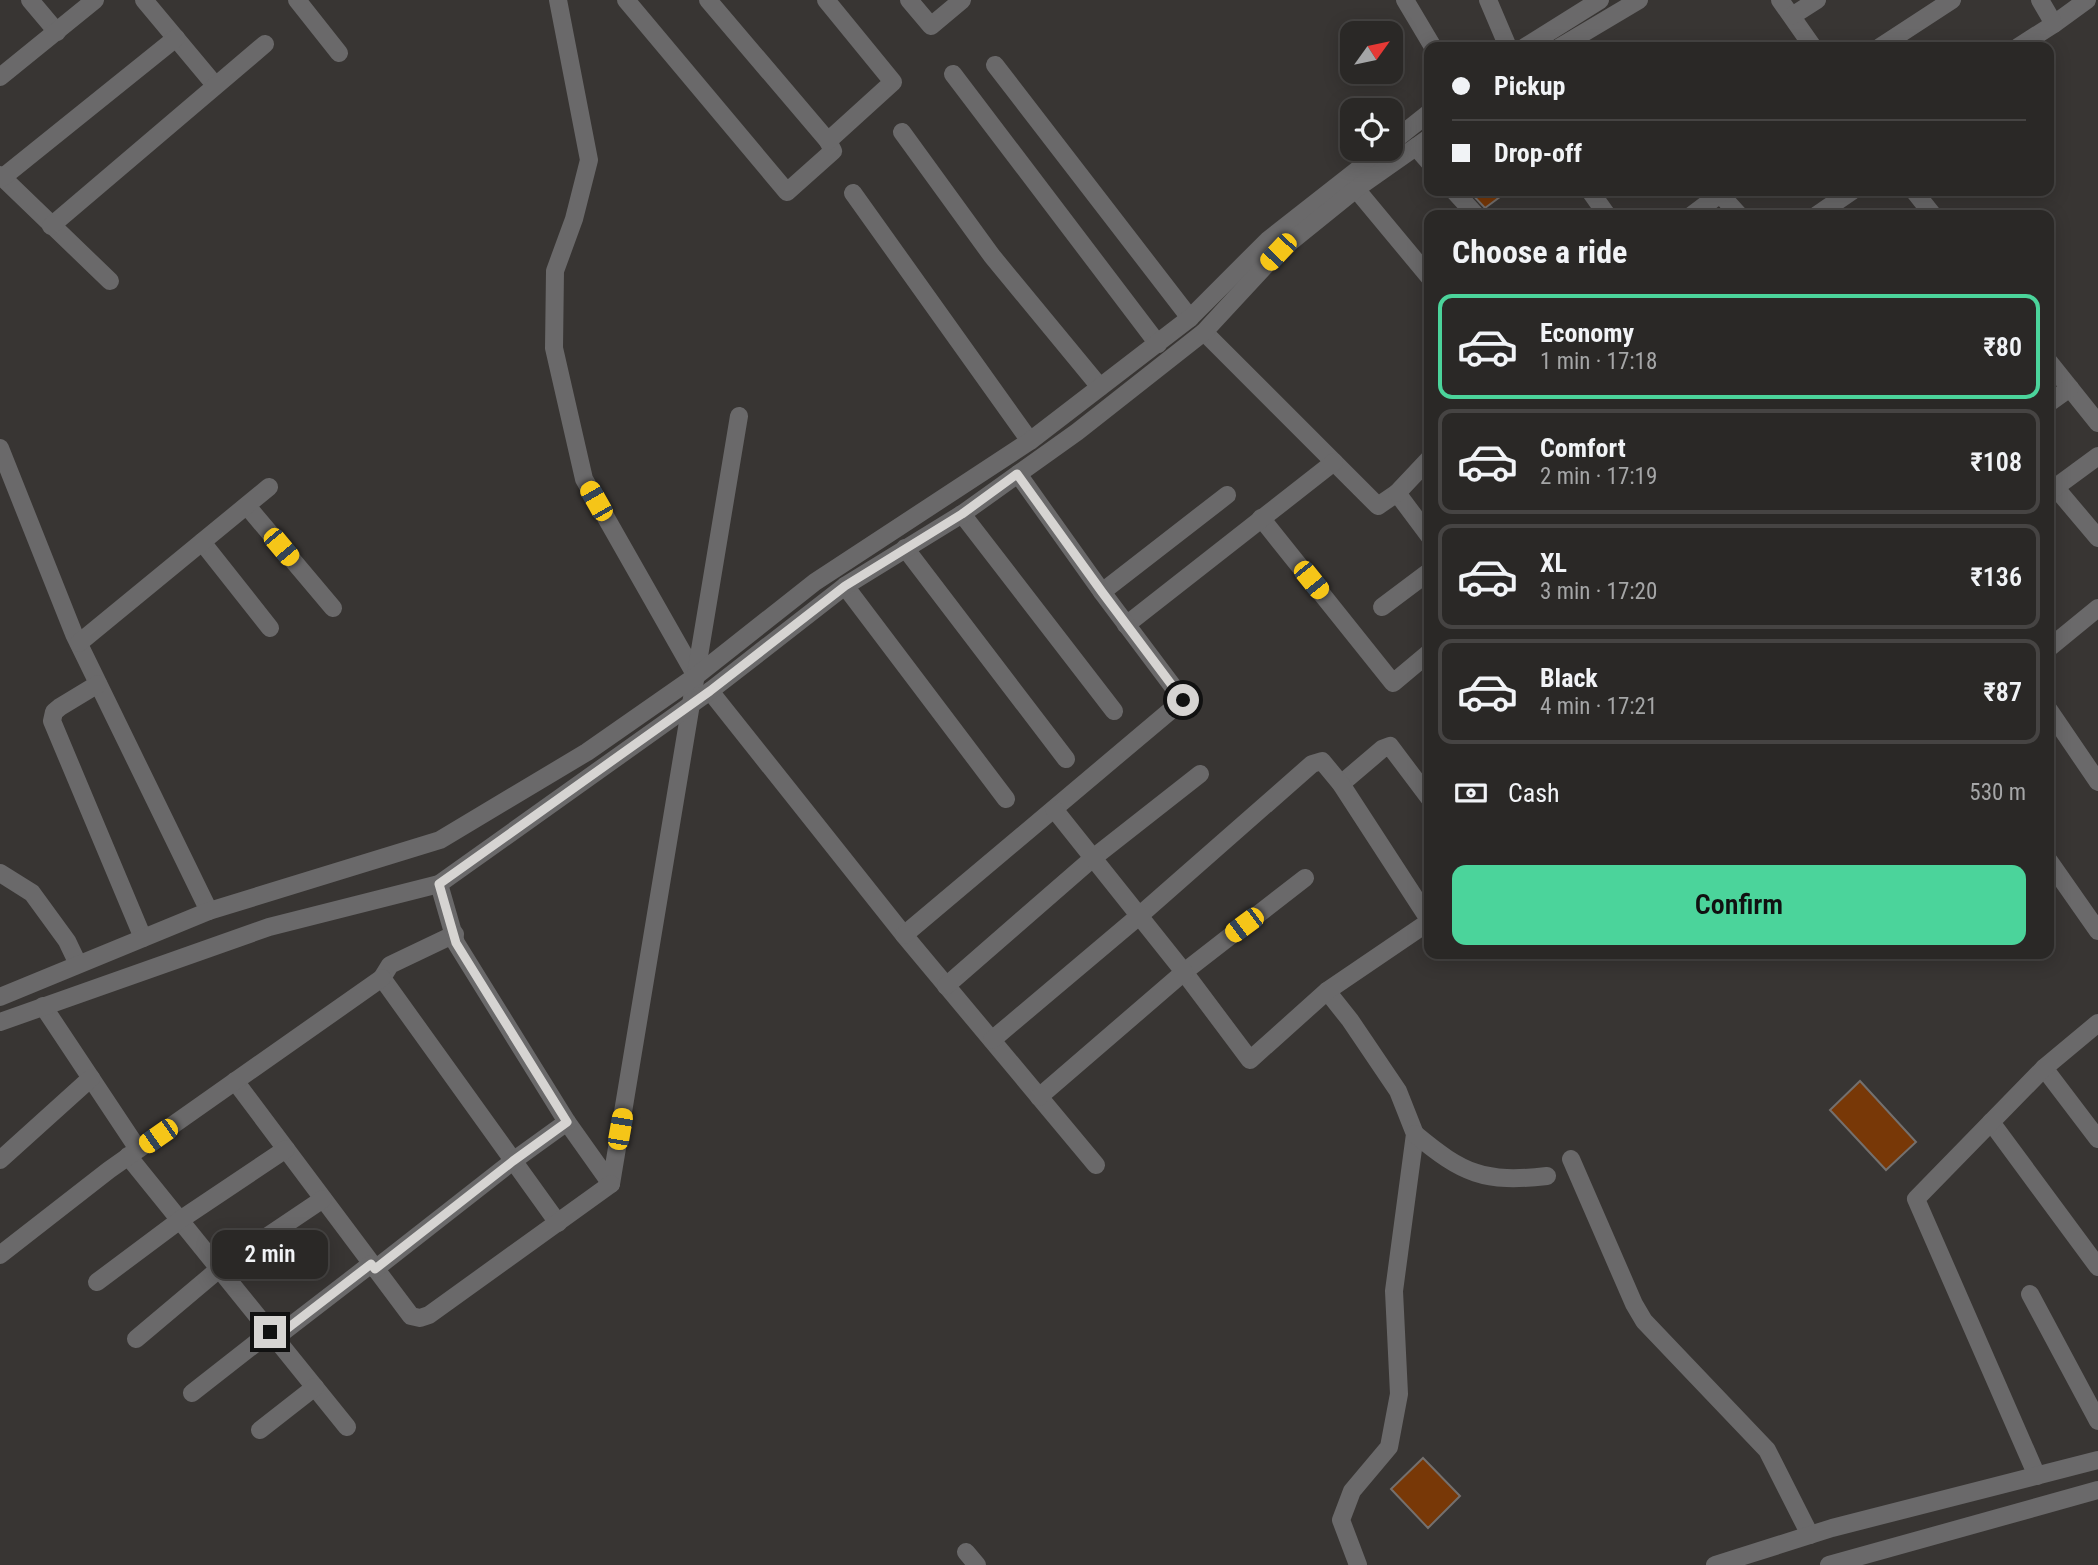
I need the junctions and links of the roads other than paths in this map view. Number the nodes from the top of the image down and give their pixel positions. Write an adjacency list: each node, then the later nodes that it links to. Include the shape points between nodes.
1 (30, 0): 23 (street)
2 (95, 0): 23 (street)
3 (144, 0): 24 (street)
4 (297, 0): 33 (street)
5 (558, 0): 95 (street, via 589,160 555,271 554,348 584,479)
6 (626, 0): 41 (street, via 787,192 833,151)
7 (708, 0): 41 (street)
8 (826, 0): 41 (street, via 893,82)
9 (909, 0): 10 (street, via 931,26)
10 (962, 0)
11 (1405, 0): 25 (street)
12 (1418, 0): 25 (street)
13 (1488, 0): 26 (street)
14 (1600, 0): 27 (street)
15 (1639, 0): 28 (street)
16 (1780, 0): 21 (street)
17 (1817, 0): 21 (street)
18 (1952, 0): 30 (street)
19 (2040, 0): 22 (street)
20 (2087, 0): 22 (street)
21 (1792, 16): 29 (street)
22 (2054, 24): 31 (street)
23 (57, 32): 36 (street)
24 (176, 38): 37 (street); 44 (street)
25 (1429, 40)
26 (1506, 42)
27 (1533, 42)
28 (1568, 42)
29 (1810, 42)
30 (1888, 42)
31 (2026, 42)
32 (265, 44): 37 (street)
33 (339, 53)
34 (995, 65): 56 (street)
35 (953, 74): 58 (street)
36 (0, 77)
37 (215, 85): 53 (street)
38 (1424, 118): 40 (street)
39 (902, 132): 60 (street, via 992,256)
40 (1403, 134)
41 (828, 141)
42 (1423, 142): 45 (street)
43 (1369, 161): 56 (street, via 1268,240)
44 (1, 176): 53 (street)
45 (1356, 189): 54 (street); 57 (street, via 1278,252)
46 (853, 193): 65 (street)
47 (1459, 196): 50 (street)
48 (1717, 196): 51 (street)
49 (1845, 196): 52 (street)
50 (1471, 210)
51 (1699, 210)
52 (1824, 210)
53 (51, 226): 55 (street)
54 (1424, 271)
55 (110, 281)
56 (1190, 318): 58 (street)
57 (1204, 332): 68 (street); 70 (street)
58 (1157, 344): 60 (street)
59 (2054, 368): 61 (street)
60 (1100, 387): 65 (street)
61 (2070, 388): 62 (street); 64 (street)
62 (2054, 399)
63 (739, 416): 95 (street)
64 (2098, 423)
65 (1030, 442): 95 (street, via 816,582)
66 (0, 448): 91 (street)
67 (2098, 456): 72 (street)
68 (1334, 462): 74 (street, via 1378,506); 78 (street)
69 (1424, 465): 74 (street)
70 (1017, 474): 77 (street); 85 (street)
71 (269, 487): 76 (street)
72 (2054, 488)
73 (2054, 491): 80 (street)
74 (1397, 494): 79 (street)
75 (1227, 495): 85 (street)
76 (247, 506): 81 (street); 88 (street)
77 (962, 514): 82 (street); 96 (street)
78 (1261, 518): 89 (street); 93 (street, via 1394,683)
79 (1424, 529)
80 (2098, 538)
81 (202, 542): 90 (street); 91 (street)
82 (905, 548): 84 (street); 98 (street)
83 (1424, 576): 86 (street)
84 (845, 586): 95 (street); 103 (street)
85 (1102, 592): 89 (street)
86 (1382, 607)
87 (2098, 607): 92 (street)
88 (333, 608)
89 (1126, 625): 104 (street, via 1183,700)
90 (270, 628)
91 (79, 643): 94 (street)
92 (2054, 644)
93 (1424, 657)
94 (99, 684): 110 (street); 117 (street, via 60,707 52,721)
95 (700, 685): 109 (street); 110 (street, via 440,840); 116 (street); 143 (street, via 688,719)
96 (1114, 711)
97 (2054, 717): 100 (street)
98 (1066, 759)
99 (1200, 774): 105 (street)
100 (2098, 782)
101 (1341, 784): 102 (street, via 1390,746); 111 (street); 112 (street, via 1327,765 1317,761)
102 (1424, 791)
103 (1006, 799)
104 (1054, 809): 105 (street); 116 (street)
105 (1093, 858): 112 (street); 121 (street)
106 (2054, 868): 114 (street)
107 (0, 873): 118 (street, via 32,893)
108 (1305, 878): 119 (street)
109 (439, 884): 115 (street); 124 (street, via 268,928)
110 (209, 911): 117 (street)
111 (1424, 912)
112 (1139, 916): 119 (street); 127 (street)
113 (1424, 925): 122 (street)
114 (2098, 931)
115 (455, 933): 120 (street, via 390,965); 132 (street, via 456,943)
116 (904, 934): 121 (street)
117 (143, 938): 118 (street)
118 (78, 964): 123 (street)
119 (1184, 972): 122 (street, via 1250,1060); 131 (street)
120 (382, 978): 130 (street); 140 (street)
121 (946, 986): 127 (street)
122 (1327, 991): 134 (street, via 1398,1091)
123 (0, 997)
124 (43, 1006): 125 (street); 129 (street)
125 (0, 1022)
126 (2098, 1023): 128 (street)
127 (992, 1040): 131 (street)
128 (2045, 1068): 133 (street); 135 (street)
129 (91, 1079): 137 (street); 139 (street)
130 (235, 1081): 136 (street); 137 (street)
131 (1039, 1097): 141 (street)
132 (567, 1122): 140 (street); 143 (street)
133 (1991, 1122): 149 (street); 161 (street, via 1916,1199)
134 (1415, 1134): 142 (street, via 1443,1157 1476,1174 1510,1180); 164 (street, via 1394,1291 1399,1394 1389,1447 1352,1491 1342,1520)
135 (2098, 1139)
136 (286, 1149): 144 (street); 145 (street)
137 (133, 1153): 145 (street); 147 (street)
138 (1571, 1158): 163 (street, via 1644,1321 1767,1450)
139 (0, 1160)
140 (513, 1161): 146 (street); 148 (street)
141 (1096, 1166)
142 (1547, 1176)
143 (611, 1184): 146 (street)
144 (323, 1199): 148 (street); 150 (street)
145 (180, 1220): 150 (street); 151 (street)
146 (558, 1223): 148 (street, via 420,1318 411,1317)
147 (0, 1255)
148 (373, 1266): 153 (street)
149 (2098, 1267)
150 (219, 1269): 153 (street); 154 (street)
151 (97, 1282)
152 (2030, 1294): 157 (street)
153 (273, 1335): 155 (street); 156 (street)
154 (136, 1339)
155 (315, 1387): 158 (street); 159 (street)
156 (192, 1393)
157 (2098, 1421)
158 (347, 1427)
159 (260, 1430)
160 (2098, 1460): 161 (street)
161 (2037, 1476): 163 (street)
162 (2098, 1490): 166 (street)
163 (1810, 1535): 165 (street)
164 (1358, 1565)
165 (1715, 1565)
166 (1829, 1565)

